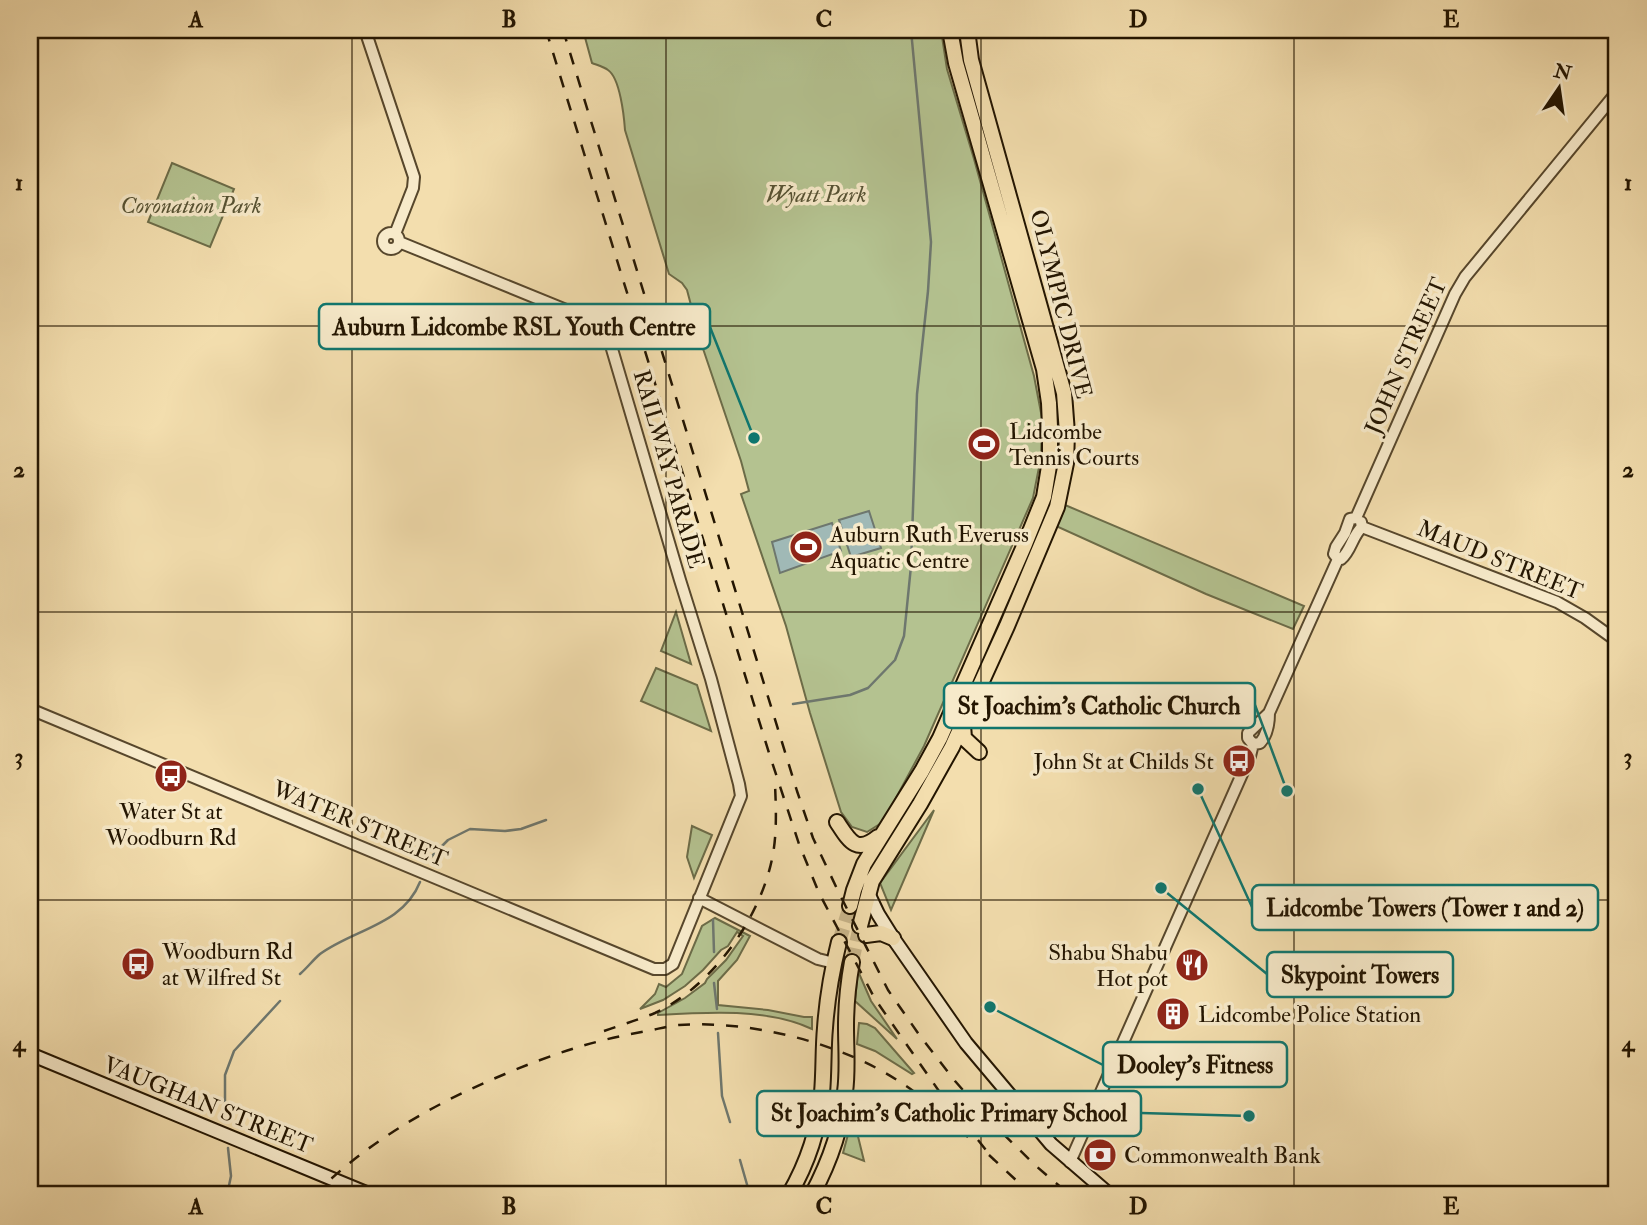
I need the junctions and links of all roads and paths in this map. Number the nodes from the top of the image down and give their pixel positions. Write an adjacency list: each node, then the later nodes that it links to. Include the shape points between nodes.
1 (365, 30): 5 (street, via 414,177)
2 (950, 30): 17 (highway, OLYMPIC DRIVE, via 1044,369 1050,460 1044,497 940,738)
3 (967, 30): 11 (highway, OLYMPIC DRIVE, via 971,60 1064,393 1067,433 1057,508)
4 (1617, 92): 7 (street, JOHN STREET, via 1465,277)
5 (402, 217): 6 (street); 6 (street, RAILWAY PARADE, via 397,238)
6 (413, 246): 21 (street, RAILWAY PARADE, via 593,321 607,332 740,784 741,796)
7 (1359, 523): 8 (street, MAUD STREET, via 1557,602); 10 (street, JOHN STREET, via 1350,519 1336,547 1338,559)
8 (1617, 640)
9 (30, 709): 21 (street, WATER STREET, via 654,969 673,964)
10 (1269, 713): 12 (street); 13 (street)
11 (963, 724): 15 (highway, via 964,738); 18 (highway, OLYMPIC DRIVE, via 935,779)
12 (1254, 729): 13 (street, via 1261,730); 14 (street, via 1247,736)
13 (1263, 737): 14 (street)
14 (1252, 744): 28 (street)
15 (979, 752)
16 (837, 821): 17 (highway, via 848,839 861,846)
17 (882, 834): 19 (highway, OLYMPIC DRIVE)
18 (878, 869): 19 (highway); 20 (highway, OLYMPIC DRIVE)
19 (859, 875): 20 (highway); 22 (highway, OLYMPIC DRIVE)
20 (868, 893): 23 (main road); 23 (highway, OLYMPIC DRIVE, via 863,930)
21 (699, 898): 26 (street)
22 (850, 906)
23 (893, 938): 28 (main road, via 966,1043)
24 (839, 942): 26 (highway)
25 (852, 962): 31 (highway, via 844,1104 834,1146)
26 (834, 963): 30 (highway, via 818,1119)
27 (30, 1054): 29 (main road, VAUGHAN STREET)
28 (1070, 1162): 32 (main road)
29 (371, 1195)
30 (789, 1195)
31 (812, 1195)
32 (1110, 1195)

